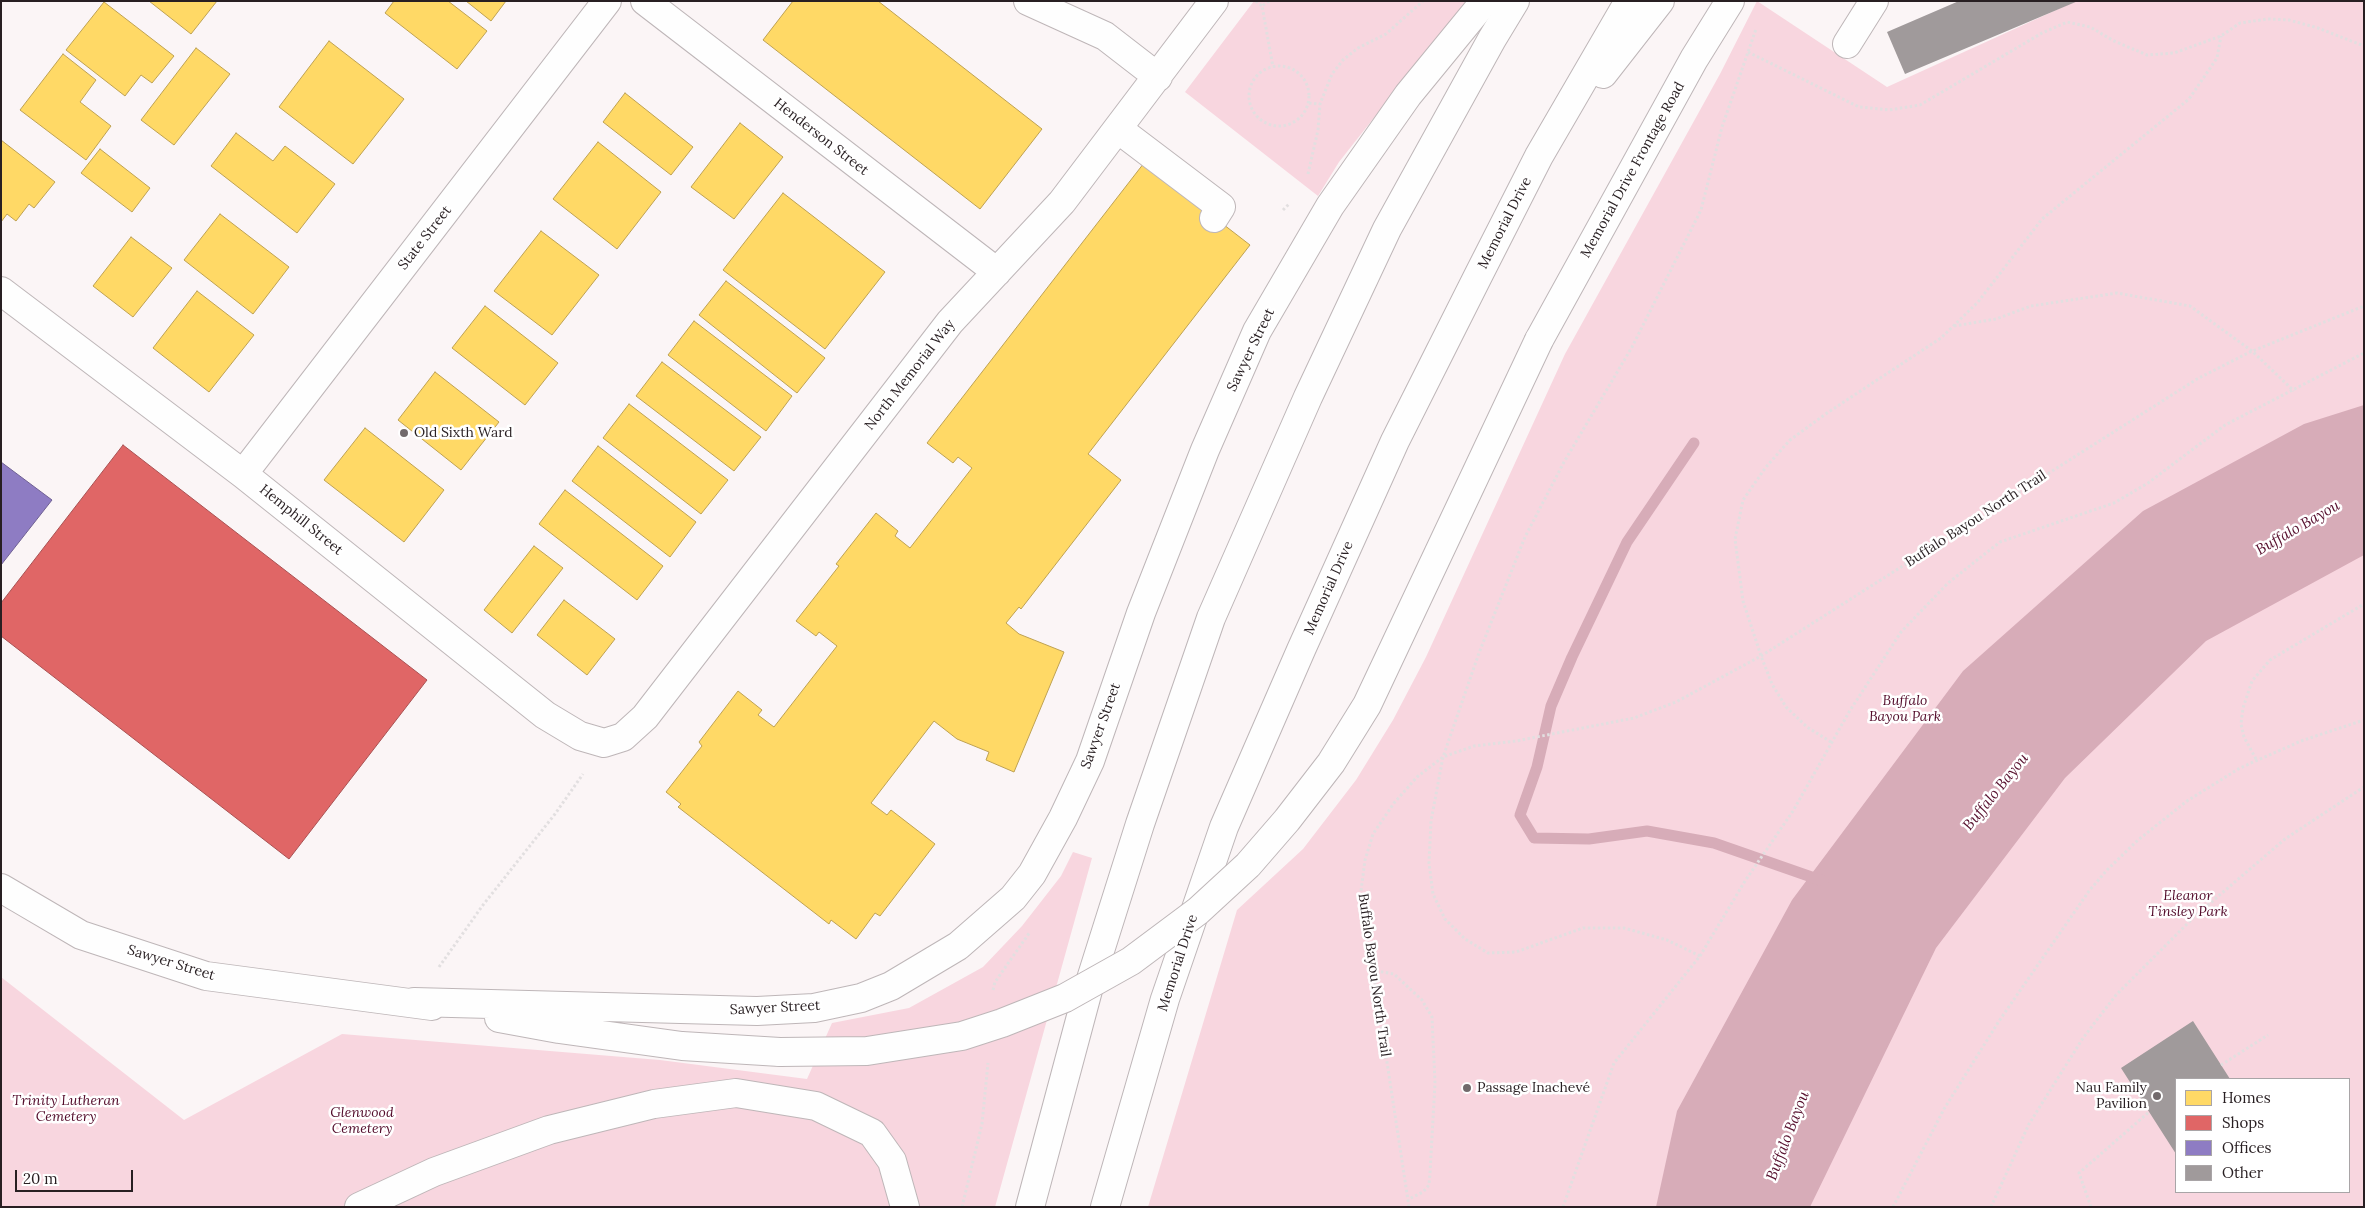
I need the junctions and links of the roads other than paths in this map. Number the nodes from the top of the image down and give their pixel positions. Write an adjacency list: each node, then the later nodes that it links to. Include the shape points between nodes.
1 (606, 1): 19 (street, State Street)
2 (645, 1): 16 (street, Henderson Street)
3 (1028, 1): 12 (street, via 1106,36)
4 (1214, 1): 12 (street, North Memorial Way)
5 (1485, 1): 22 (street, Sawyer Street, via 1408,95 1330,206 1257,331 1205,450 1148,595 1090,761 1064,818 1032,874 1013,898 958,946 891,986 861,998 814,1008 757,1011)
6 (1515, 1): 25 (street, via 1387,229 1304,406 1211,618 1091,979)
7 (1629, 1): 14 (street, Memorial Drive)
8 (1660, 1): 14 (street)
9 (1730, 1): 18 (street, Memorial Drive Frontage Road, via 1694,59)
10 (1874, 1): 11 (street)
11 (1847, 44)
12 (1158, 77): 13 (street, North Memorial Way)
13 (1118, 129): 15 (street, via 1221,207); 16 (street, North Memorial Way, via 1062,202)
14 (1539, 156): 26 (street, Memorial Drive, via 1395,441 1224,827 1165,1000)
15 (1214, 218)
16 (997, 272): 20 (street, North Memorial Way, via 950,322 645,717 623,737)
17 (1, 291): 19 (street, Hemphill Street)
18 (1539, 340): 22 (street, Sawyer Street, bridge, via 1367,705 1331,763 1248,865 1198,911 1131,961 1065,998 1002,1023 962,1036 867,1051 780,1052 682,1046 569,1030)
19 (243, 474): 20 (street, Hemphill Street, via 545,715 580,736)
20 (604, 743)
21 (1, 888): 22 (street, Sawyer Street, via 81,934 206,976)
22 (414, 1002)
23 (359, 1207): 24 (street, via 434,1172 550,1130 654,1104 736,1093 816,1106 872,1133 892,1161)
24 (905, 1207)
25 (1030, 1207)
26 (1105, 1207)

